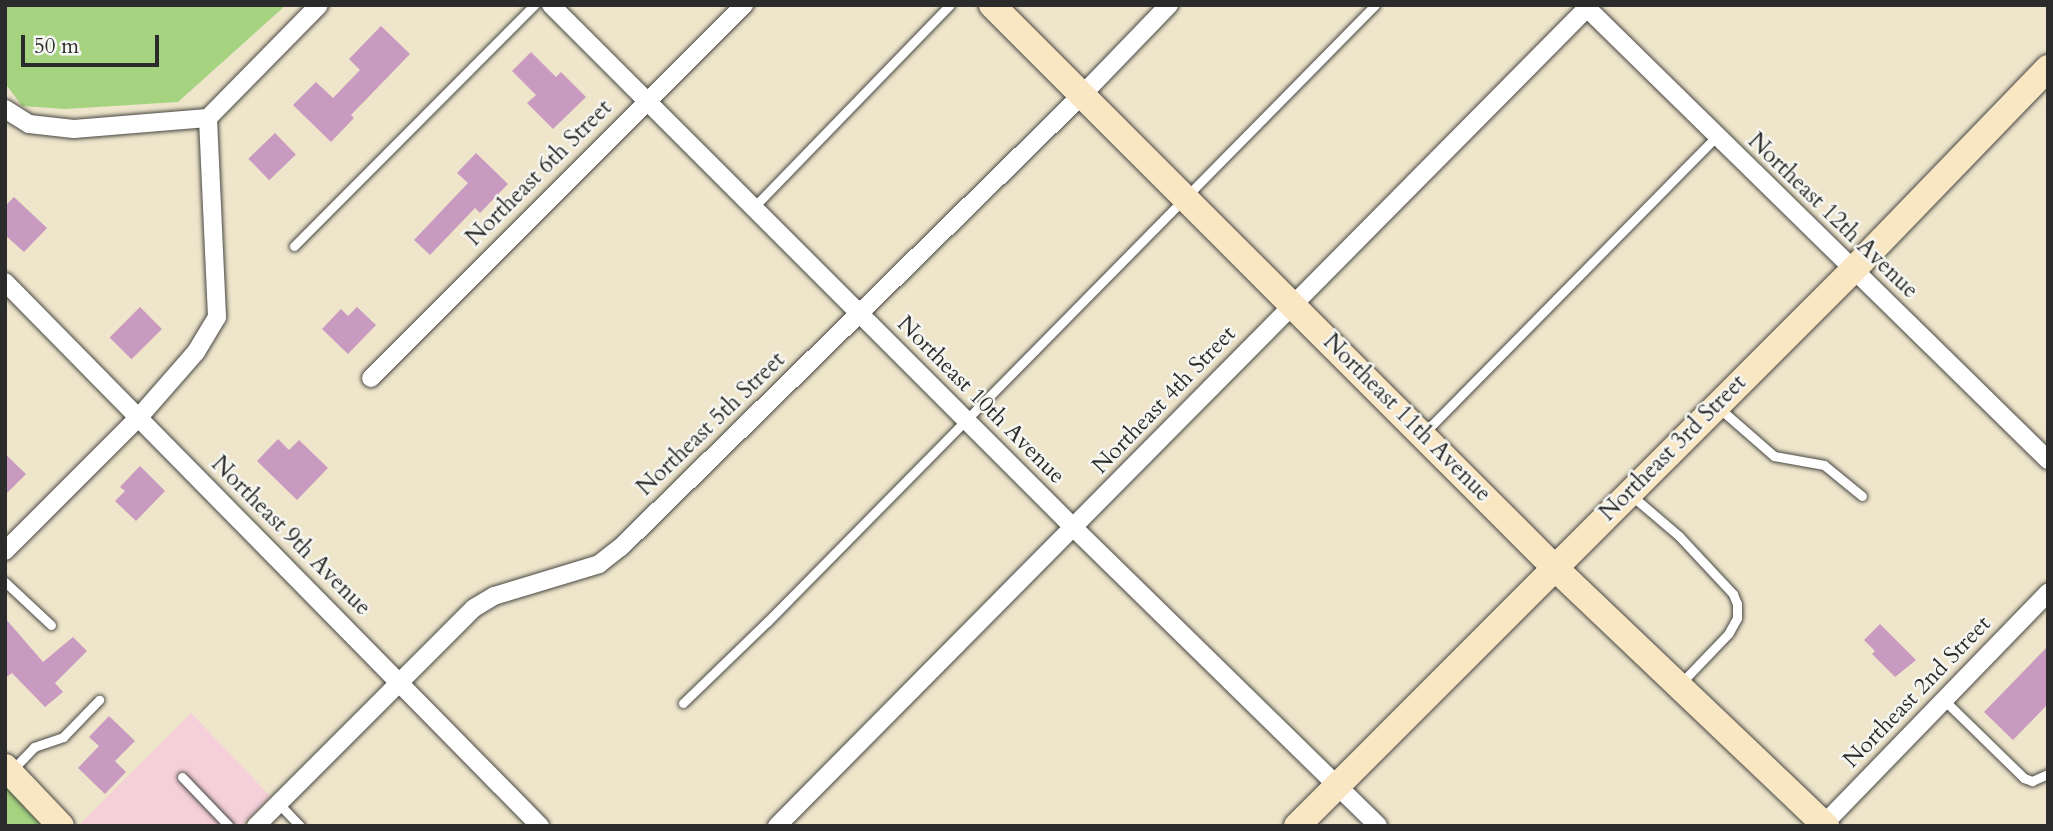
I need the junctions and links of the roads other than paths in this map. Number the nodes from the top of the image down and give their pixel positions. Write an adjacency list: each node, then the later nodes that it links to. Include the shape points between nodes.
1 (319, 5): 14 (street)
2 (534, 5): 18 (lane)
3 (551, 5): 12 (street, Northeast 10th Avenue)
4 (744, 5): 12 (street, Northeast 6th Street)
5 (950, 5): 17 (lane)
6 (992, 5): 11 (street, Northeast 11th Avenue)
7 (1169, 5): 11 (street, Northeast 5th Street)
8 (1375, 5): 16 (lane)
9 (1586, 7): 15 (street, Northeast 12th Avenue); 21 (street, Northeast 4th Street)
10 (2048, 68): 19 (street, Northeast 3rd Street)
11 (1083, 94): 16 (street, Northeast 11th Avenue); 22 (street, Northeast 5th Street)
12 (646, 100): 17 (street, Northeast 10th Avenue); 23 (street, Northeast 6th Street)
13 (5, 109): 14 (street, via 29,124 74,129)
14 (208, 118): 25 (street, via 217,317 196,352)
15 (1717, 136): 19 (street, Northeast 12th Avenue); 27 (lane)
16 (1185, 196): 21 (street, Northeast 11th Avenue); 26 (lane)
17 (754, 207): 22 (street, Northeast 10th Avenue)
18 (294, 246)
19 (1853, 270): 24 (street, Northeast 3rd Street); 28 (street, Northeast 12th Avenue)
20 (5, 282): 25 (street, Northeast 9th Avenue)
21 (1293, 303): 27 (street, Northeast 11th Avenue); 31 (street, Northeast 4th Street)
22 (860, 313): 26 (street, Northeast 10th Avenue); 37 (street, Northeast 5th Street, via 610,556 599,564 494,596 474,608)
23 (371, 378)
24 (1716, 405): 29 (street, Northeast 3rd Street); 30 (lane, via 1774,456 1824,465)
25 (140, 416): 32 (street); 37 (street, Northeast 9th Avenue)
26 (967, 420): 31 (street, Northeast 10th Avenue); 41 (lane)
27 (1423, 434): 33 (street, Northeast 11th Avenue)
28 (2048, 460)
29 (1629, 493): 33 (street, Northeast 3rd Street); 38 (lane, via 1679,537 1733,594 1737,604 1737,618 1728,634)
30 (1862, 496)
31 (1073, 527): 45 (street, Northeast 10th Avenue); 53 (street, Northeast 4th Street)
32 (5, 551)
33 (1554, 566): 38 (street, Northeast 11th Avenue); 45 (street, Northeast 3rd Street)
34 (5, 582): 36 (lane)
35 (2048, 593): 40 (street, Northeast 2nd Street)
36 (51, 625)
37 (401, 683): 46 (street, Northeast 5th Street); 52 (street, Northeast 9th Avenue)
38 (1679, 685): 47 (street, Northeast 11th Avenue)
39 (99, 700): 42 (lane, via 63,737 34,747)
40 (1944, 700): 43 (lane, via 2024,778 2032,781); 47 (street, Northeast 2nd Street)
41 (683, 703)
42 (7, 770): 48 (street)
43 (2048, 774)
44 (182, 777): 49 (lane)
45 (1337, 786): 54 (street, Northeast 3rd Street); 55 (street, Northeast 10th Avenue)
46 (278, 803): 50 (street, Northeast 5th Street); 51 (lane)
47 (1824, 825)
48 (61, 826)
49 (229, 826)
50 (256, 826)
51 (300, 826)
52 (540, 826)
53 (777, 826)
54 (1297, 826)
55 (1378, 826)

